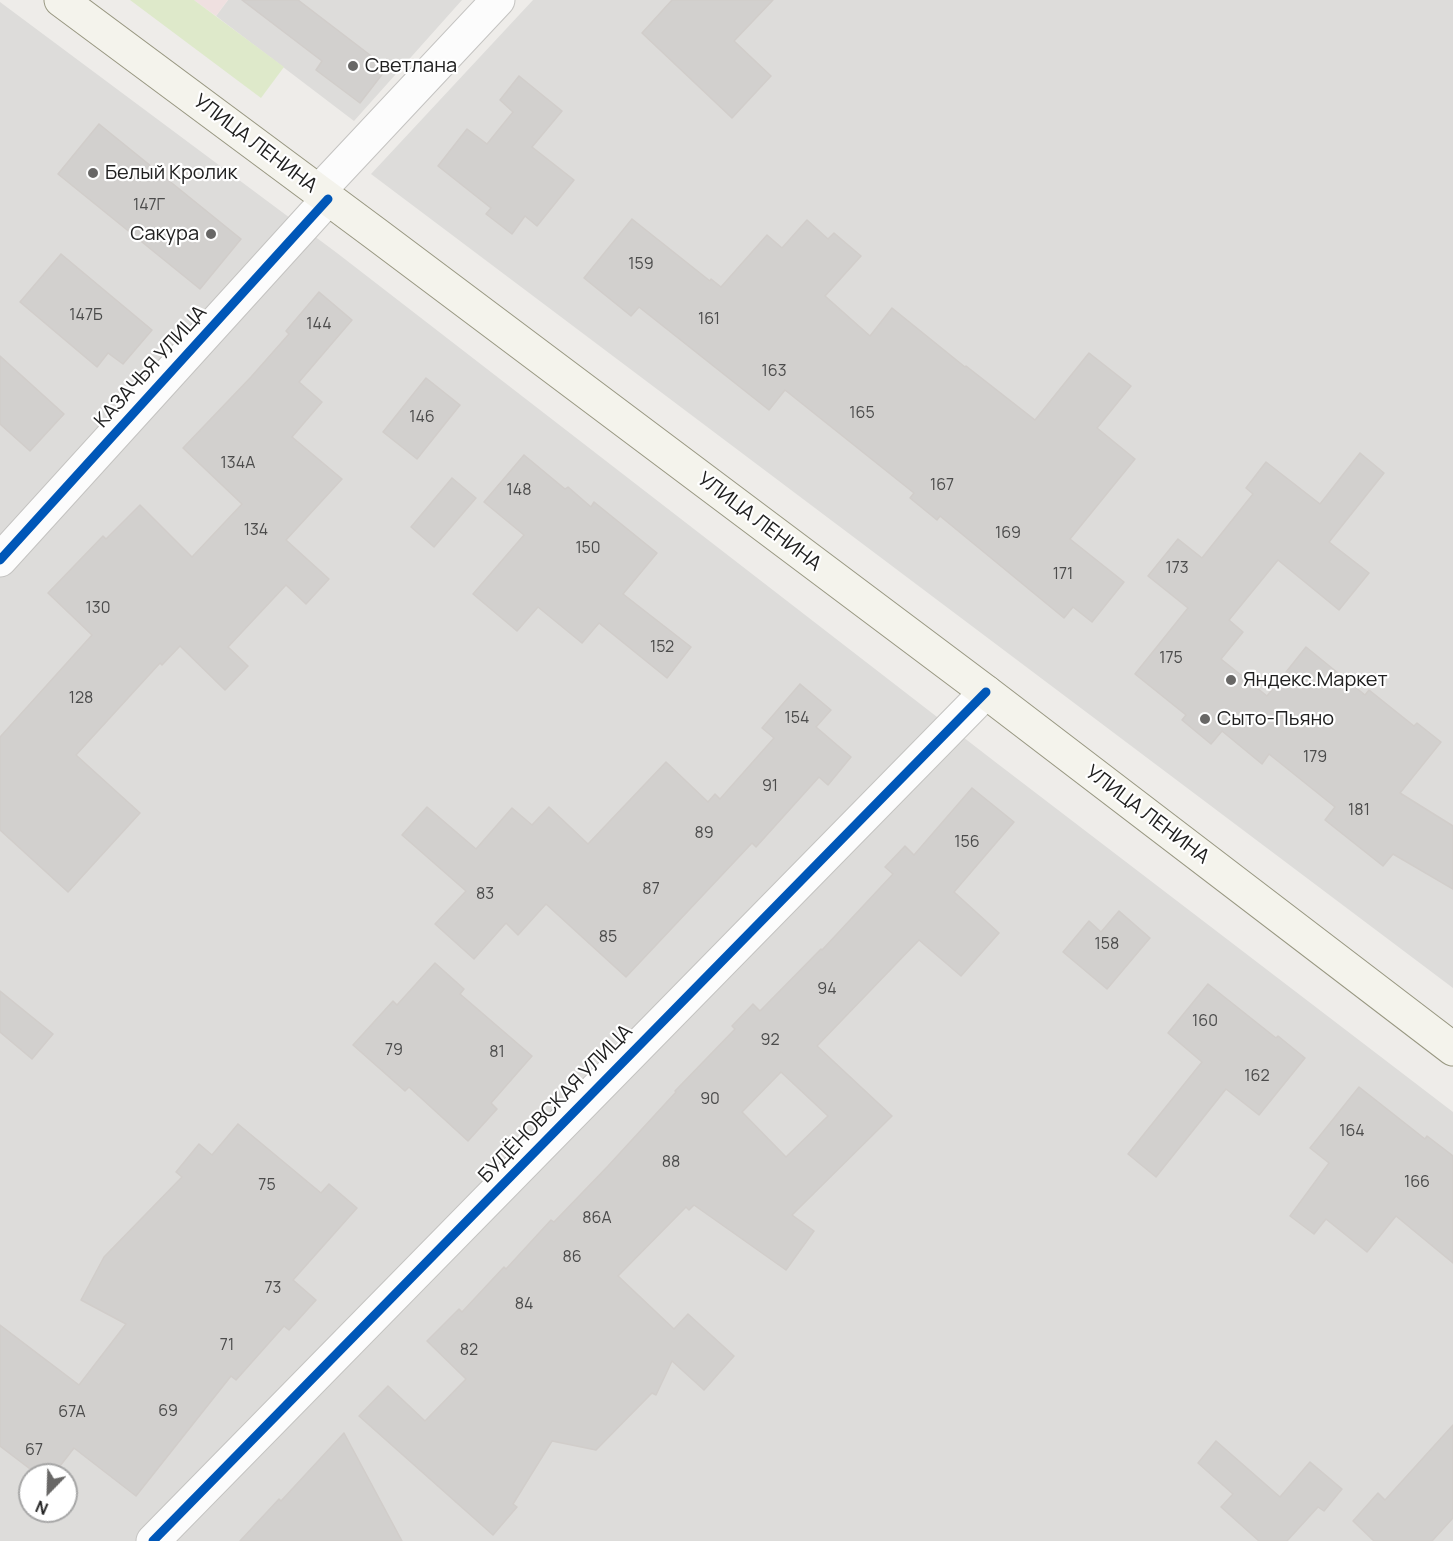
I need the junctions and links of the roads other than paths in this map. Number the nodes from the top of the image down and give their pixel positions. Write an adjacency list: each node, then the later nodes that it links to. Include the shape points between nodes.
1 (61, 0): 3 (main road, УЛИЦА ЛЕНИНА)
2 (498, 0): 3 (street, КАЗАЧЬЯ УЛИЦА)
3 (323, 195): 4 (street, КАЗАЧЬЯ УЛИЦА); 5 (main road, УЛИЦА ЛЕНИНА)
4 (0, 560)
5 (986, 692): 6 (main road, УЛИЦА ЛЕНИНА); 7 (street, БУДЁНОВСКАЯ УЛИЦА)
6 (1453, 1049)
7 (153, 1541)

